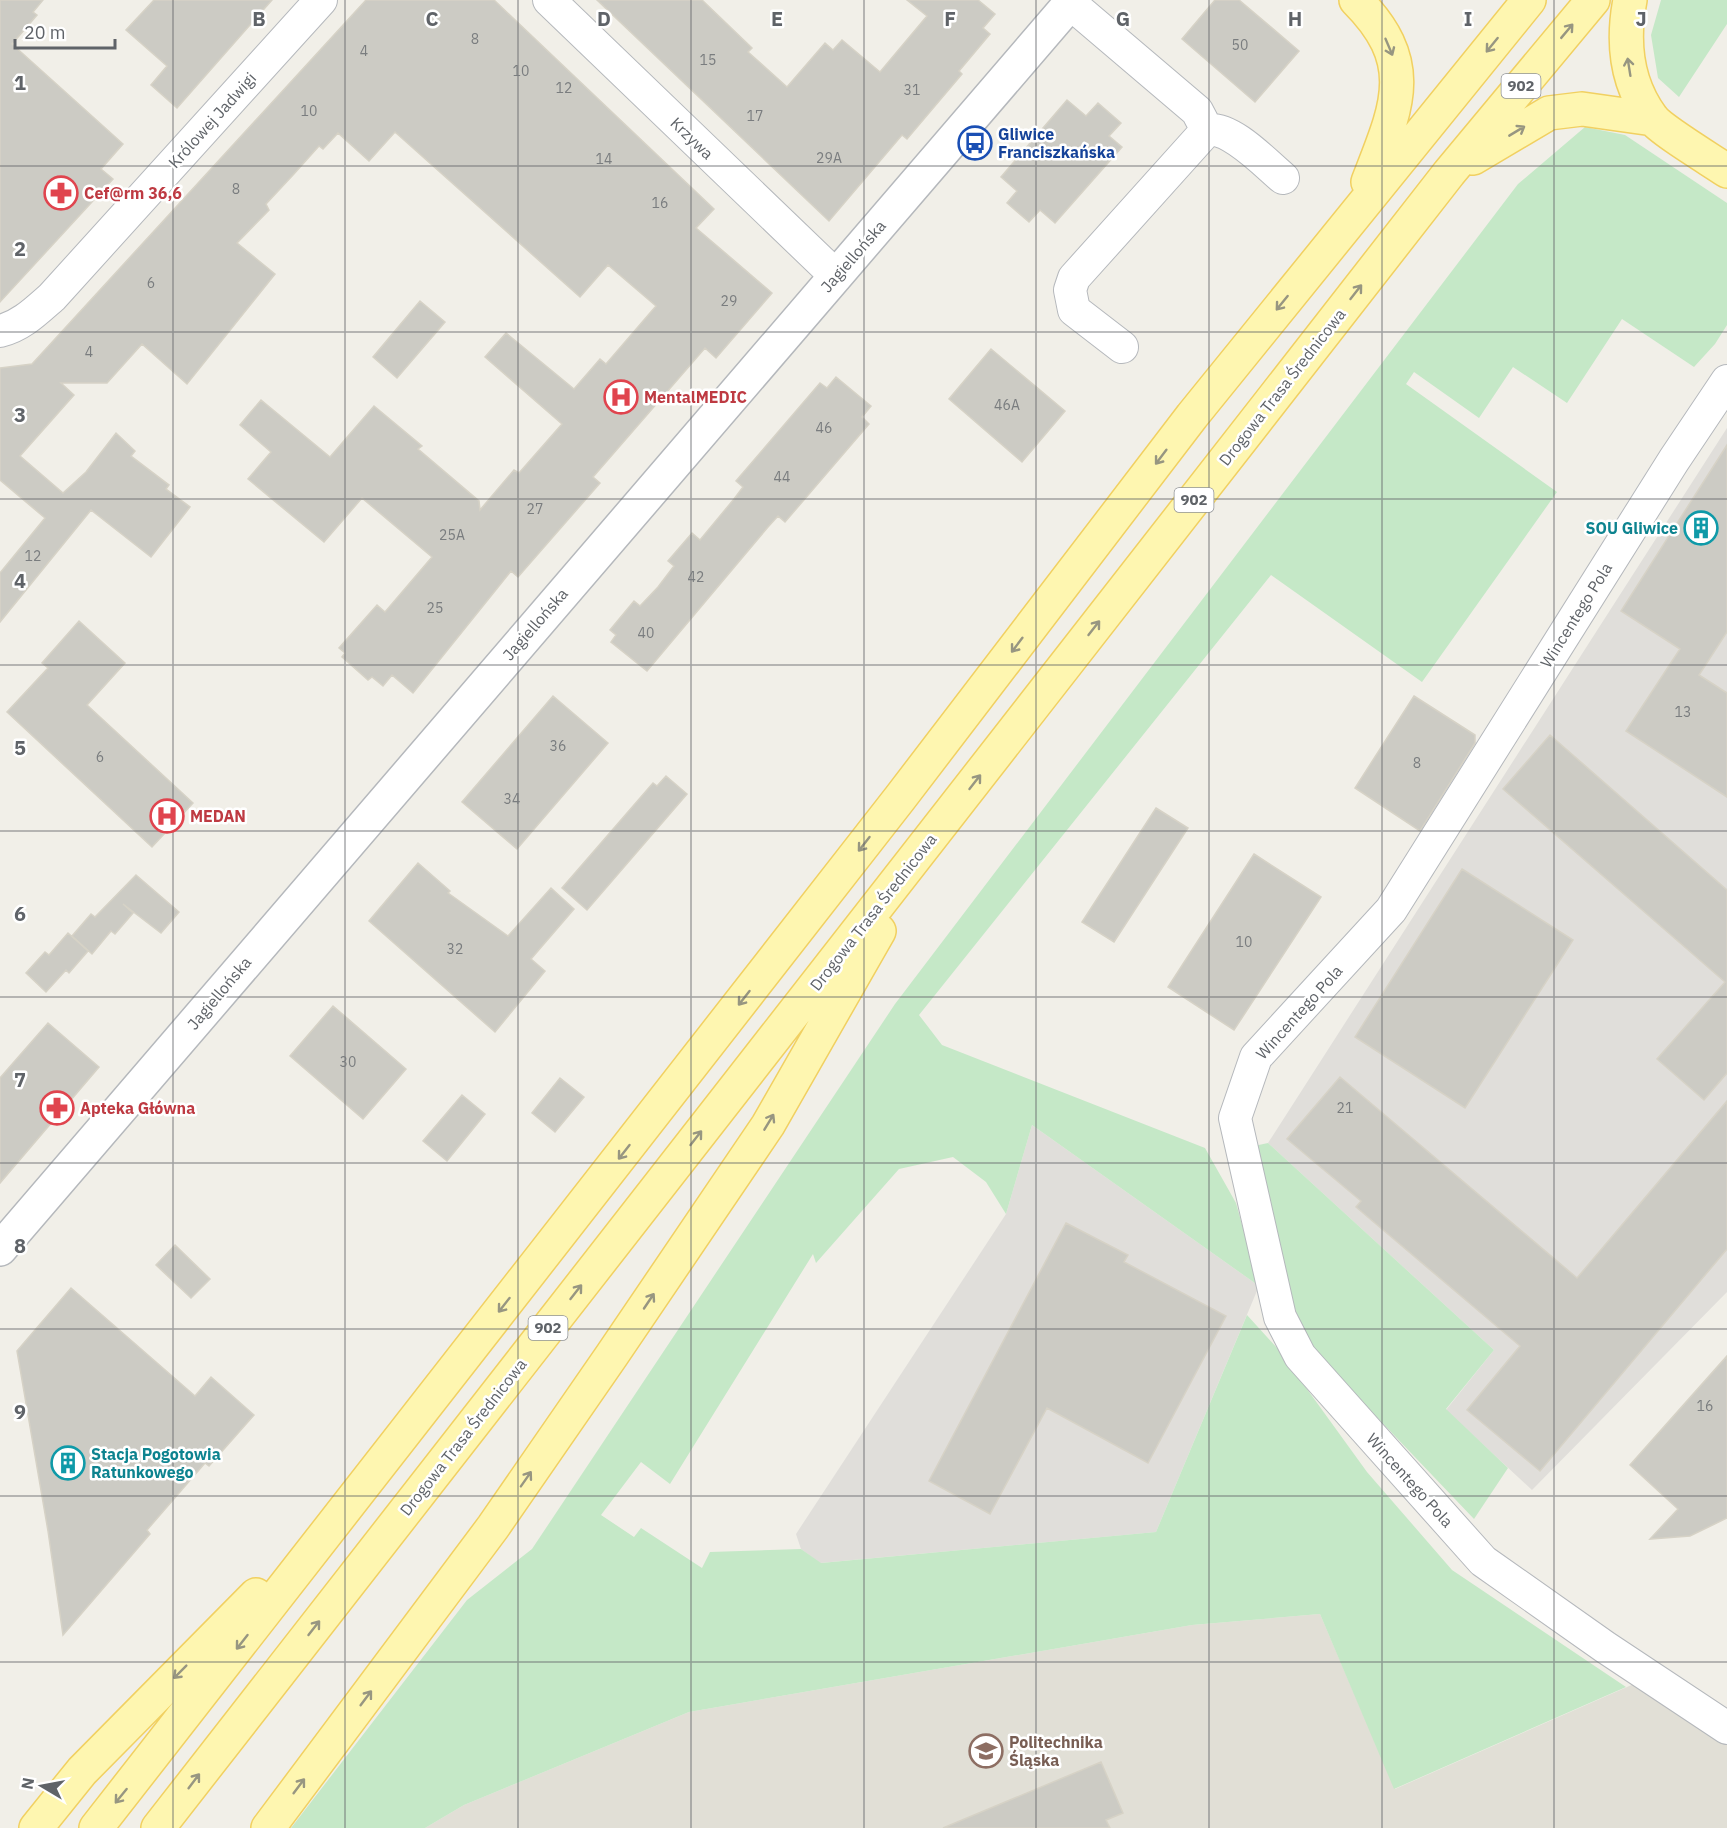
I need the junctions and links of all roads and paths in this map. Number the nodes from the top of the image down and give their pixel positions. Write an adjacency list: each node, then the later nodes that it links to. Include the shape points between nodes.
1 (549, 0): 14 (street, Krzywa)
2 (1356, 0): 13 (main road, one-way to 13, via 1382,31 1394,59 1398,82 1395,111)
3 (1529, 0): 13 (main road, one-way to 13)
4 (1593, 0): 11 (main road, Drogowa Trasa Średnicowa / 902, one-way to 4)
5 (1630, 0): 8 (main road, one-way to 5, via 1630,78 1624,39)
6 (317, 1): 15 (street, Królowej Jadwigi, via 52,297 31,316)
7 (1071, 2): 9 (street, via 1197,111); 14 (street, Jagiellońska)
8 (1653, 120): 10 (main road); 11 (main road, one-way to 8, via 1549,113 1582,109)
9 (1207, 130): 12 (street, via 1229,134); 16 (street, via 1074,278 1070,290 1074,310)
10 (1727, 171)
11 (1449, 173): 18 (main road, Drogowa Trasa Średnicowa / 902, one-way to 11)
12 (1283, 178)
13 (1358, 208): 20 (main road, one-way to 20, via 1192,416)
14 (836, 276): 19 (street, Jagiellońska)
15 (0, 331)
16 (1122, 347)
17 (1727, 381): 21 (street, Wincentego Pola, via 1391,910 1256,1057 1235,1118 1280,1317 1300,1356 1483,1561)
18 (939, 828): 24 (main road, Drogowa Trasa Średnicowa / 902, one-way to 18); 25 (main road, one-way to 18, via 493,1527 768,1125)
19 (0, 1249)
20 (369, 1480): 22 (main road, one-way to 22, via 82,1772); 23 (main road, one-way to 23)
21 (1727, 1728)
22 (36, 1828)
23 (96, 1828)
24 (158, 1828)
25 (268, 1828)

